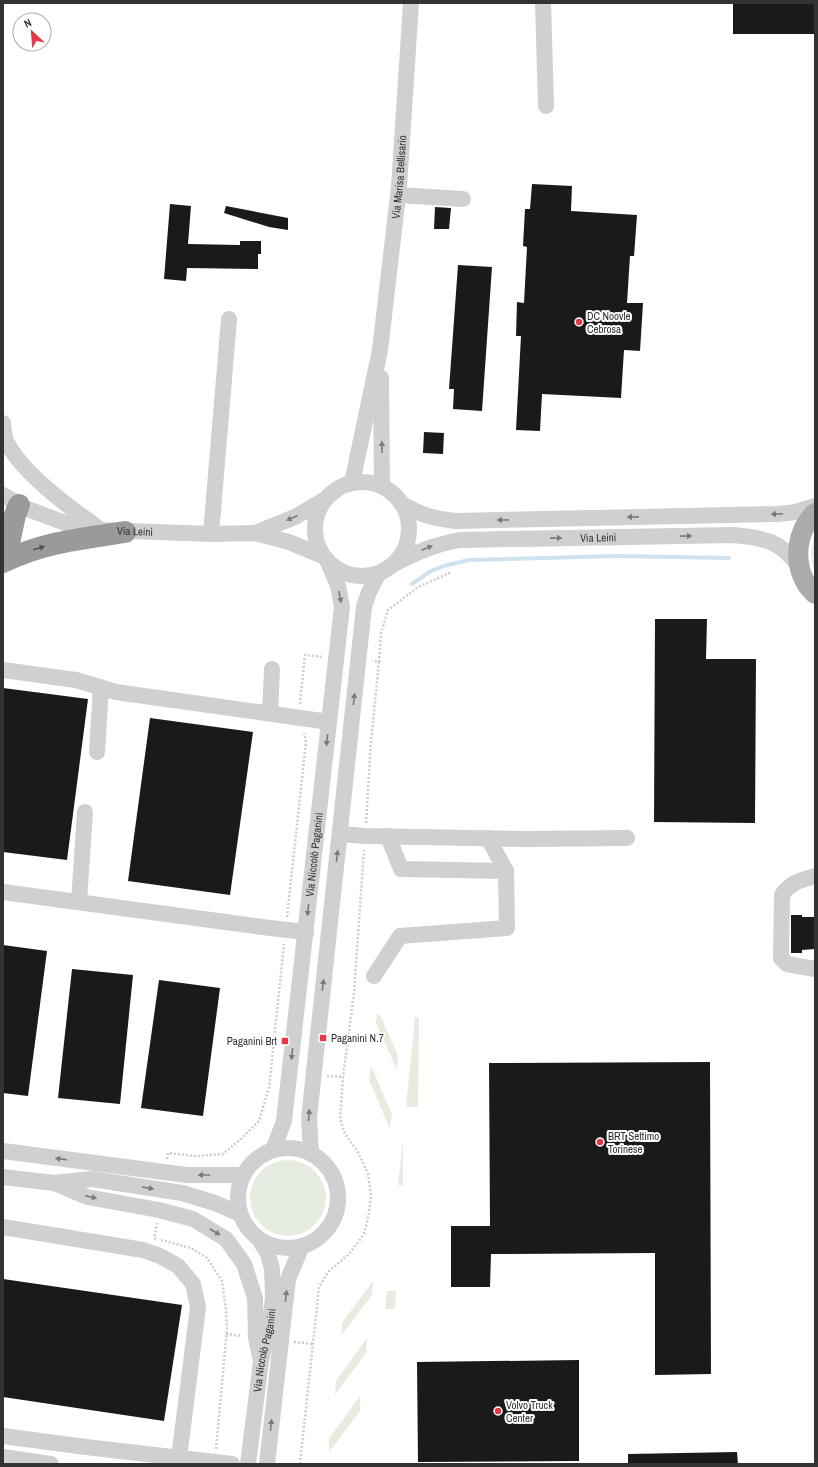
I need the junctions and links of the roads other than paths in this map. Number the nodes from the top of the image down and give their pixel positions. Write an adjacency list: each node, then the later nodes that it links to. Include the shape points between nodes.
1 (412, 3): 4 (street, Via Marisa Bellisario)
2 (544, 3): 3 (street)
3 (546, 106)
4 (399, 195): 5 (street); 7 (street, Via Marisa Bellisario)
5 (462, 199)
6 (229, 319): 20 (street)
7 (380, 350): 9 (street, Via Marisa Bellisario); 10 (street, Via Marisa Bellisario, one-way to 7)
8 (3, 423): 17 (street, via 5,440 17,458 54,495)
9 (352, 483): 10 (street, via 367,482); 11 (street, via 337,489)
10 (382, 486): 13 (street, via 395,495)
11 (326, 498): 19 (street, Via Leinì, one-way to 19, via 295,517); 22 (street, via 318,512 315,527 316,542)
12 (8, 504): 16 (highway); 17 (street, Via Leinì, via 68,524); 21 (highway, via 15,515 9,543)
13 (402, 504): 14 (street, Via Leinì, one-way to 13, via 778,514 456,521 419,514); 25 (street, via 409,523 408,538 403,553)
14 (815, 506)
15 (815, 513): 24 (main road, via 805,525 800,539)
16 (3, 521)
17 (102, 530): 18 (street, Via Leinì)
18 (125, 532): 20 (street, Via Leinì); 23 (highway, one-way to 18, via 43,546)
19 (255, 533): 20 (street, Via Leinì); 22 (street, Via Leinì, via 289,542)
20 (211, 534)
21 (3, 549)
22 (325, 558): 25 (street, via 334,567 348,574 363,576); 31 (street, Via Niccolò Paganini, one-way to 31, via 338,586 342,607)
23 (3, 562)
24 (799, 567): 25 (street, Via Leinì, one-way to 24, via 414,553 437,544 460,540 734,535 759,538 778,545 791,554); 26 (main road, via 807,585)
25 (386, 569): 34 (street, one-way to 25, via 364,607 369,592)
26 (815, 594)
27 (272, 669): 30 (street)
28 (3, 670): 29 (street, via 76,680)
29 (100, 687): 30 (street, via 116,692); 32 (street)
30 (270, 713): 31 (street)
31 (329, 722): 42 (street, Via Niccolò Paganini, one-way to 42)
32 (97, 752)
33 (85, 812): 41 (street)
34 (340, 834): 35 (street); 47 (street, one-way to 34, via 309,1118)
35 (388, 836): 36 (street); 38 (street, via 401,869)
36 (488, 838): 37 (street); 38 (street)
37 (627, 838)
38 (506, 871): 44 (street, via 507,928 400,936)
39 (815, 876): 43 (street, via 794,883 782,894 781,958 787,964)
40 (3, 892): 41 (street)
41 (79, 902): 42 (street)
42 (306, 932): 45 (street, Via Niccolò Paganini, one-way to 45, via 284,1120)
43 (815, 969)
44 (374, 976)
45 (273, 1150): 47 (street, via 299,1149); 48 (street, via 251,1164)
46 (3, 1151): 48 (street, one-way to 46, via 187,1175)
47 (311, 1154): 54 (street, via 324,1164 334,1178 338,1194 336,1211 329,1226 317,1238)
48 (243, 1175): 51 (street, via 239,1188)
49 (3, 1177): 50 (street)
50 (54, 1183): 51 (street, one-way to 51, via 92,1179 182,1193); 55 (street, one-way to 55, via 87,1197 193,1219 226,1239 244,1264 255,1298 256,1338)
51 (240, 1214): 53 (street, via 248,1228)
52 (3, 1227): 58 (street, via 144,1250 178,1266 193,1284 198,1307)
53 (260, 1239): 54 (street, via 287,1248); 55 (street, Via Niccolò Paganini, via 272,1269 273,1296 270,1324)
54 (302, 1246): 62 (street, Via Niccolò Paganini, one-way to 54, via 288,1279)
55 (261, 1361): 61 (street, Via Niccolò Paganini)
56 (3, 1436): 58 (street)
57 (3, 1457): 59 (street)
58 (179, 1458): 60 (street)
59 (51, 1464)
60 (232, 1464)
61 (248, 1464)
62 (267, 1464)

